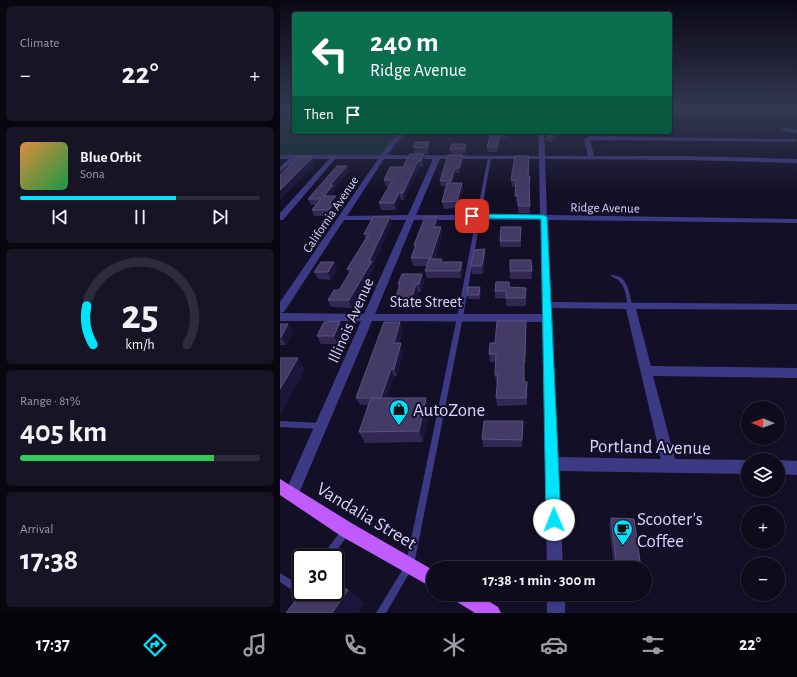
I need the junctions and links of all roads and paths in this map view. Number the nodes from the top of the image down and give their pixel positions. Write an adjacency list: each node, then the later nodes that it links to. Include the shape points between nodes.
1 (398, 138): 7 (street, California Avenue)
2 (541, 138): 10 (street)
3 (796, 141): 11 (street, via 591,138 587,139)
4 (280, 157): 5 (street)
5 (294, 158): 6 (street); 13 (street)
6 (333, 158): 7 (street); 17 (street)
7 (382, 158): 8 (street); 18 (street, California Avenue)
8 (437, 158): 9 (street); 15 (street, Illinois Avenue)
9 (489, 158): 10 (street); 14 (lane)
10 (542, 158): 11 (street); 16 (street)
11 (591, 158): 12 (street)
12 (797, 161)
13 (280, 170)
14 (479, 216): 15 (street, Ridge Avenue); 16 (street, Ridge Avenue); 27 (lane)
15 (412, 217): 18 (street, Ridge Avenue); 26 (street, Illinois Avenue)
16 (544, 217): 19 (street, Ridge Avenue); 21 (street)
17 (280, 218)
18 (341, 218): 24 (street, California Avenue)
19 (797, 221)
20 (613, 276): 22 (lane, via 623,280)
21 (547, 305): 22 (street); 28 (street)
22 (630, 306): 23 (street); 29 (street)
23 (797, 307)
24 (280, 310)
25 (280, 317): 26 (street, State Street)
26 (369, 317): 27 (street, State Street); 32 (street, Illinois Avenue)
27 (460, 317): 28 (street, State Street); 42 (lane)
28 (548, 318): 33 (street)
29 (647, 371): 30 (street); 34 (street)
30 (797, 373)
31 (283, 424): 32 (lane)
32 (321, 426): 38 (street, Illinois Avenue)
33 (552, 464): 34 (street, Portland Avenue); 41 (street)
34 (670, 466): 35 (street, Portland Avenue)
35 (741, 467)
36 (785, 467): 37 (street)
37 (797, 468)
38 (286, 489): 39 (main road, Vandalia Street)
39 (347, 530): 40 (lane); 42 (main road, Vandalia Street)
40 (333, 549)
41 (555, 561)
42 (410, 565): 43 (main road, Vandalia Street); 48 (lane)
43 (426, 575)
44 (280, 576): 45 (lane)
45 (292, 585)
46 (472, 601): 49 (main road)
47 (556, 601): 50 (street)
48 (381, 613)
49 (492, 613)
50 (556, 613)

